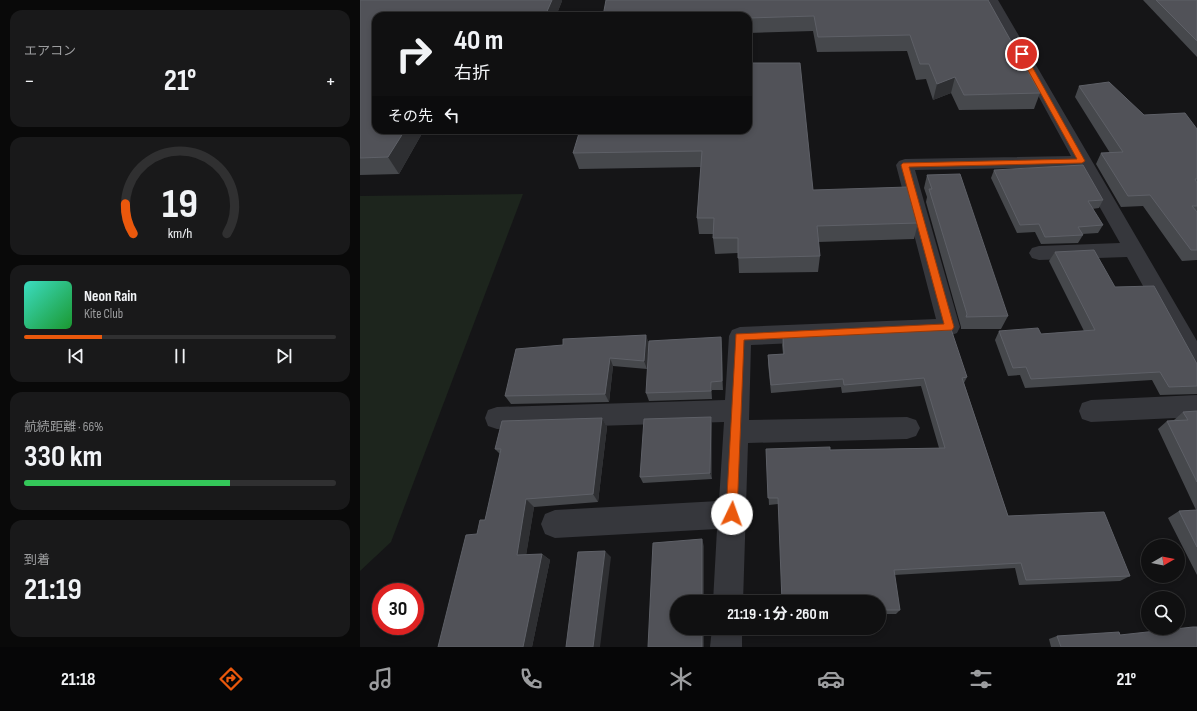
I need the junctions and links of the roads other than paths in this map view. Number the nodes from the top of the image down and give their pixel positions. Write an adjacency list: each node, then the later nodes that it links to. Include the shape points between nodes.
1 (992, 0): 2 (street)
2 (1082, 161): 3 (street); 9 (street, via 905,165 949,327 740,336)
3 (1133, 250): 4 (street); 5 (street)
4 (1039, 253)
5 (1197, 362)
6 (1197, 406): 7 (street)
7 (1090, 411)
8 (497, 418): 9 (street)
9 (736, 421): 10 (street); 11 (street)
10 (907, 428)
11 (732, 514): 12 (street); 13 (street)
12 (555, 524)
13 (728, 595)
14 (727, 635): 15 (street)
15 (726, 647)

